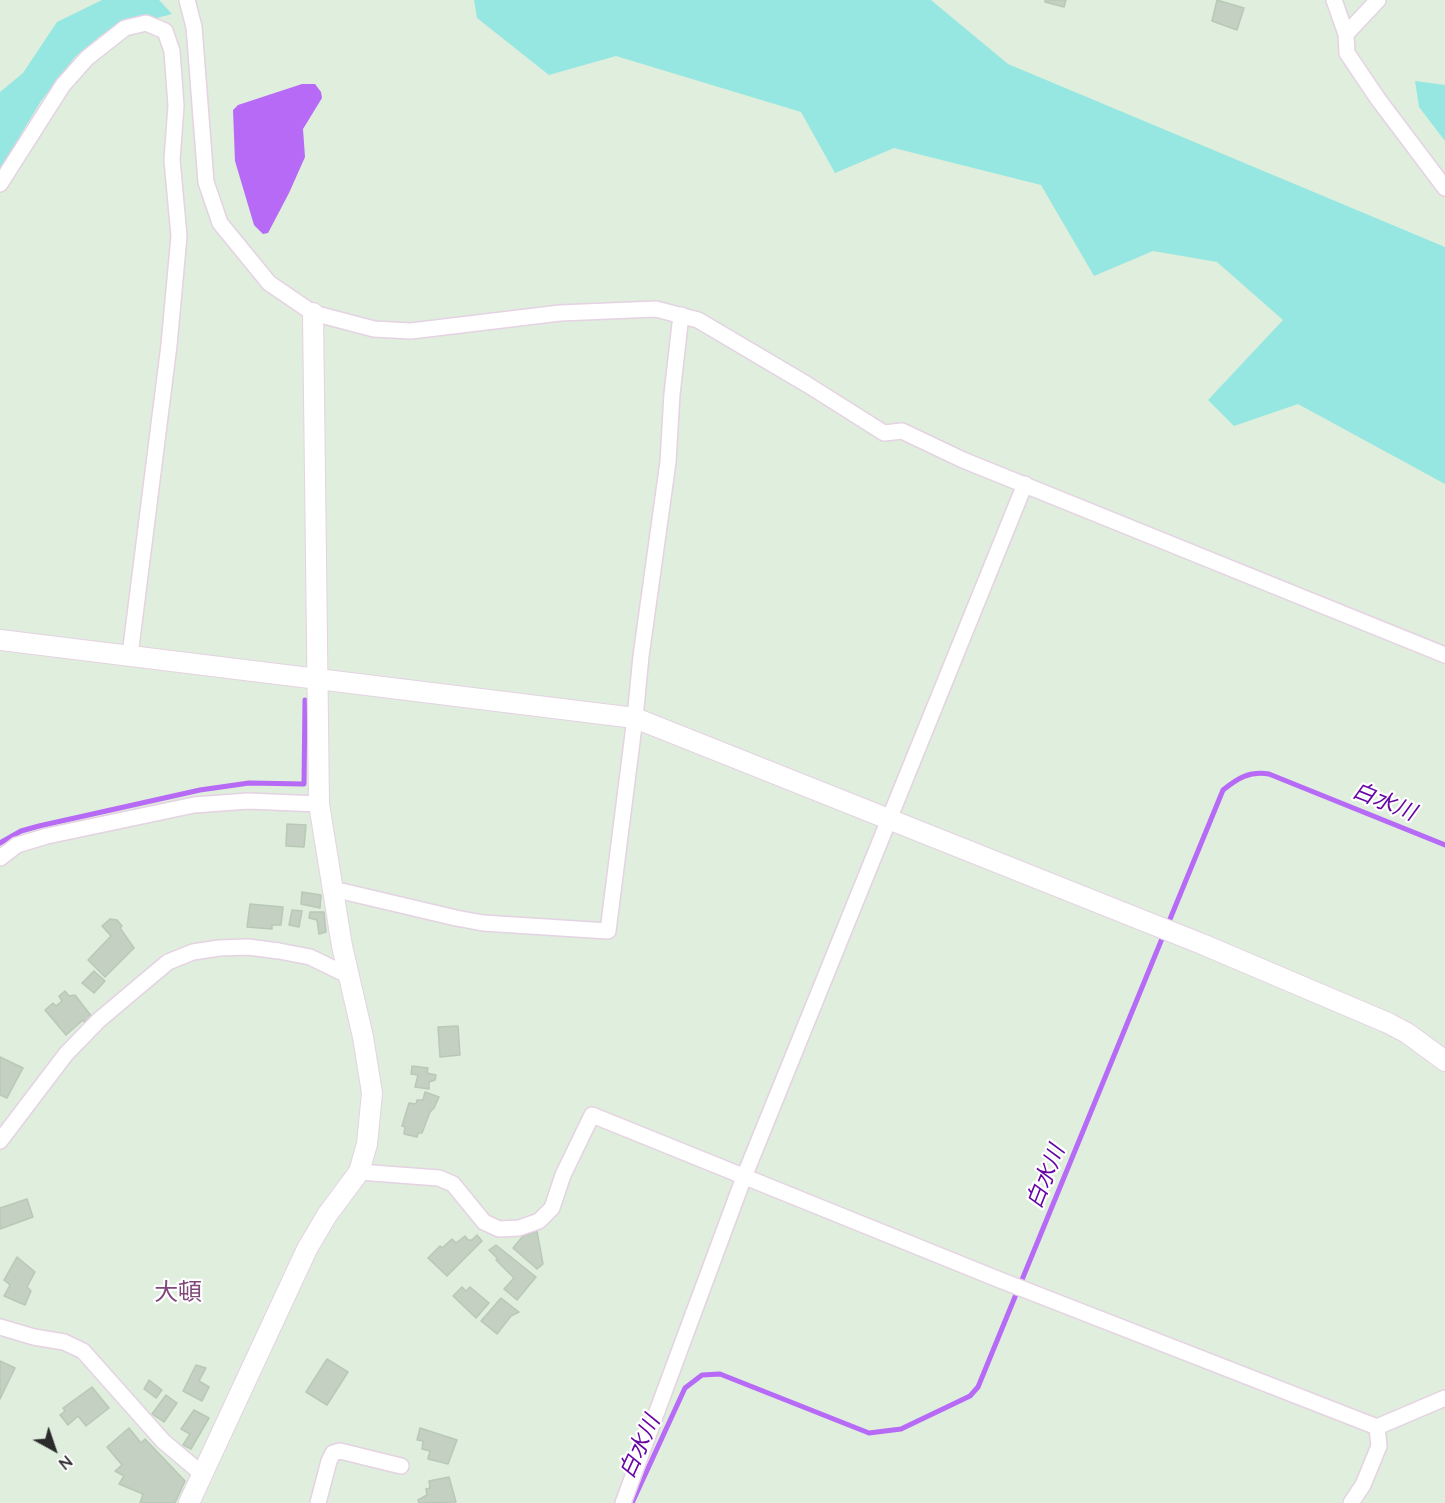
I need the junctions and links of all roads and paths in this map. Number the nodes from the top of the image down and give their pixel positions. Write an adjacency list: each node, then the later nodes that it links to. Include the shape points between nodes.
1 (187, 0): 7 (street, via 194,27 206,182 220,223 270,283)
2 (1334, 0): 4 (street)
3 (1378, 0): 4 (street)
4 (1346, 34): 6 (street, via 1347,53)
5 (0, 184): 11 (street, via 63,85 87,58 125,28 146,22 165,31 172,51 172,160 179,236 168,357)
6 (1445, 188)
7 (313, 313): 8 (street, via 374,329 411,331 560,313 656,309); 13 (street)
8 (681, 315): 9 (street, via 698,320 884,433 902,431); 14 (street, via 668,462)
9 (1025, 484): 12 (street); 16 (street)
10 (0, 640): 11 (street)
11 (130, 655): 13 (street)
12 (1445, 655)
13 (318, 678): 14 (street); 15 (street)
14 (635, 718): 16 (street); 18 (street, via 608,931 483,923)
15 (319, 804): 17 (street, via 248,801 194,805 47,836 17,845); 18 (street)
16 (889, 818): 20 (street, via 1388,1023); 23 (street)
17 (0, 858)
18 (333, 889): 19 (street)
19 (347, 975): 21 (street, via 310,957 248,947 193,952 168,962 99,1020 66,1054); 22 (street, via 372,1093 367,1144)
20 (1445, 1061)
21 (0, 1141)
22 (358, 1172): 23 (street, via 439,1178 453,1184 484,1222 499,1229 519,1228 539,1221 552,1208 592,1115); 28 (street, via 307,1249)
23 (744, 1177): 26 (street); 31 (street)
24 (0, 1327): 28 (street, via 64,1342 83,1351 156,1434)
25 (1445, 1398): 26 (street)
26 (1377, 1427): 32 (street, via 1379,1446)
27 (401, 1466): 30 (street, via 340,1451 333,1454)
28 (202, 1474): 29 (street)
29 (189, 1503)
30 (318, 1503)
31 (623, 1503)
32 (1351, 1503)

